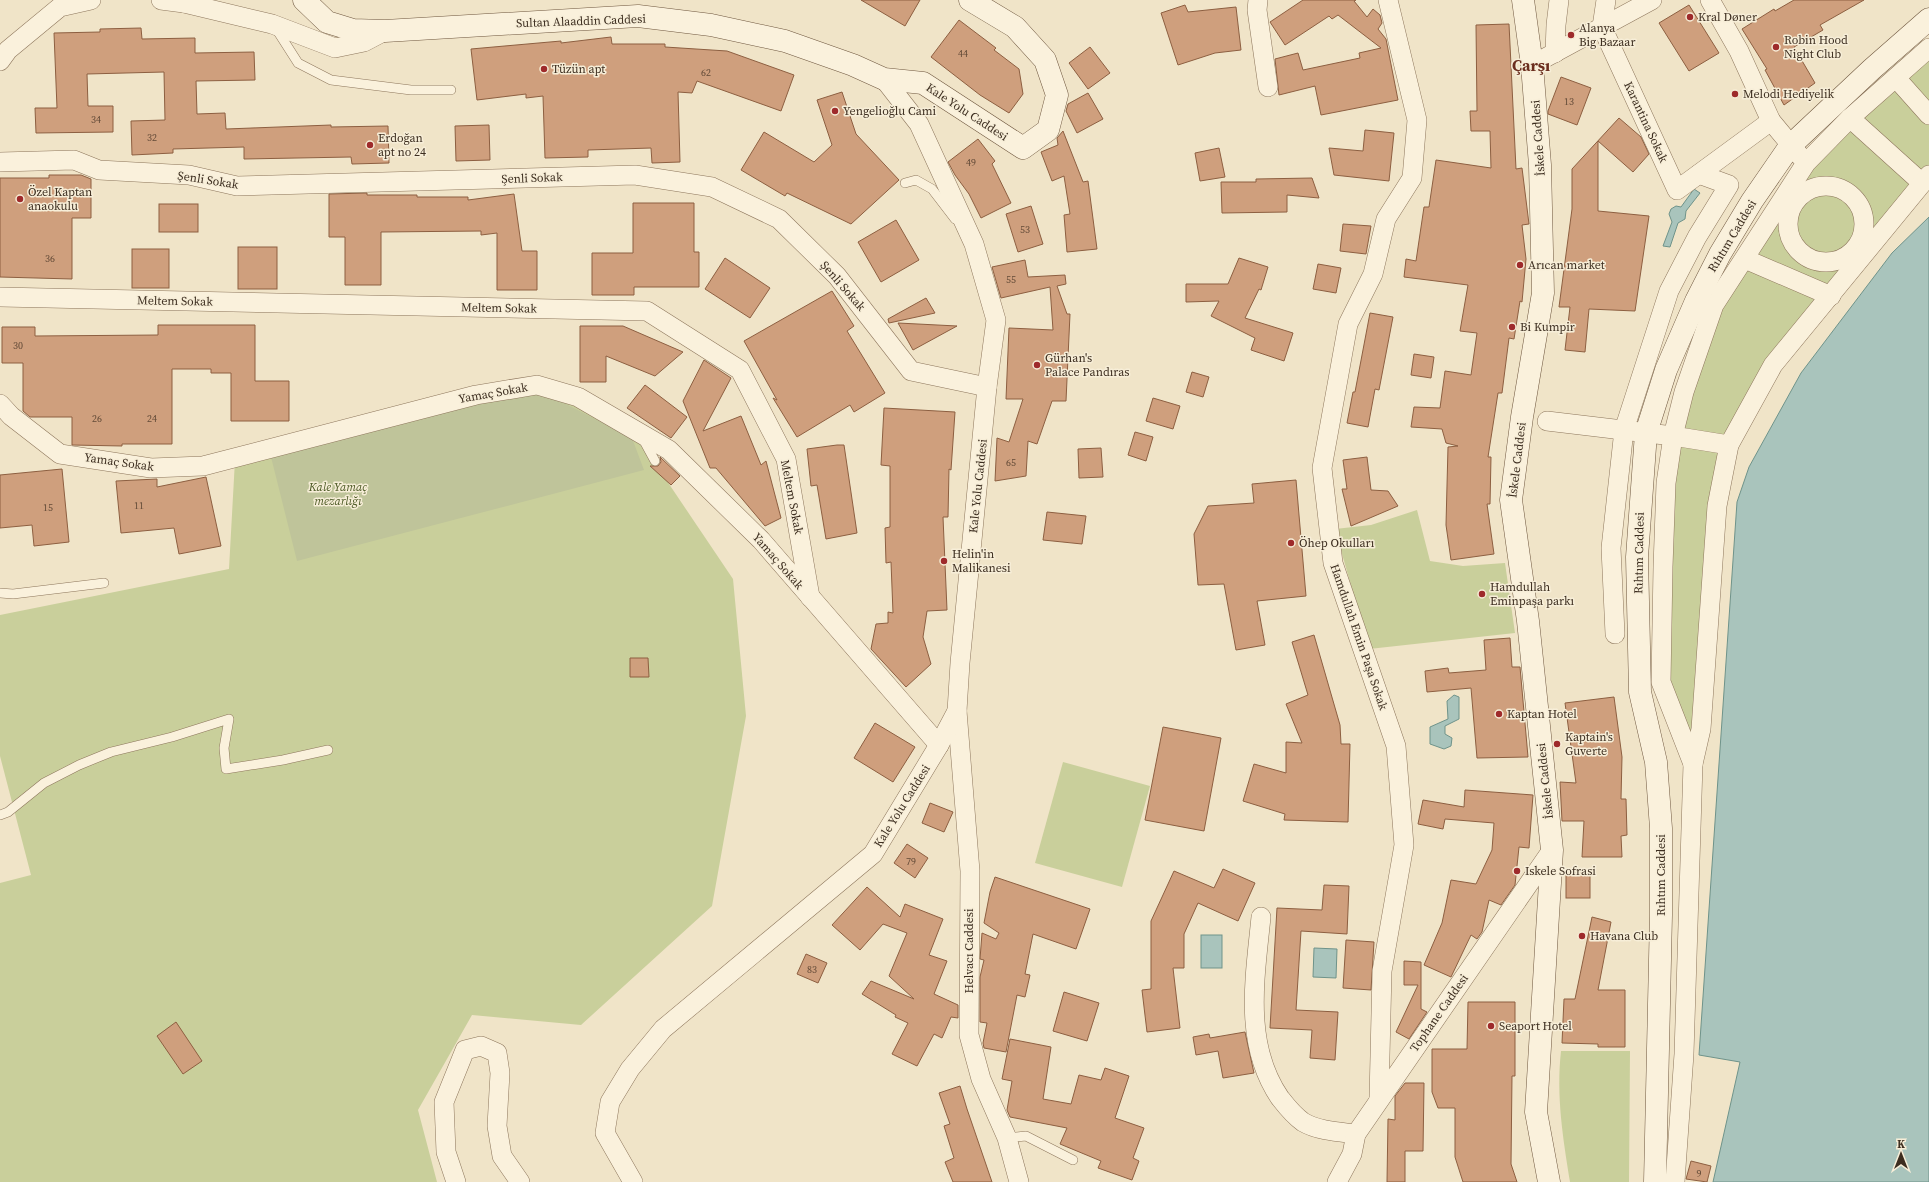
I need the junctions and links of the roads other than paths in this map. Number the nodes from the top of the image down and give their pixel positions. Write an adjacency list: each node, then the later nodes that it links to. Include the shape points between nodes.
1 (91, 0): 13 (street)
2 (161, 0): 12 (street)
3 (304, 0): 17 (street, Sultan Alaaddin Caddesi, via 327,22 353,30)
4 (970, 0): 23 (street, Kale Yolu Caddesi, via 1015,27 1045,60 1057,95 1048,130 1023,148 923,83)
5 (1258, 0): 24 (street, via 1257,10)
6 (1388, 0): 61 (street, Hamdullah Emin Paşa Sokak, via 1417,120 1412,178 1386,219 1373,274 1348,324 1322,468 1333,563 1396,746 1404,845 1382,971)
7 (1523, 0): 21 (street, İskele Caddesi)
8 (1559, 0): 19 (street)
9 (1606, 0): 16 (street)
10 (1652, 0): 16 (street)
11 (1710, 0): 28 (street, via 1739,51)
12 (183, 1): 15 (street)
13 (55, 4): 20 (street)
14 (1929, 19): 29 (street, Rıhtım Caddesi)
15 (272, 24): 17 (street, via 335,48 364,42); 25 (lane, via 298,63 331,80 411,90)
16 (1602, 27): 19 (street); 32 (street, Karantina Sokak, via 1677,190)
17 (385, 30): 23 (street, Sultan Alaaddin Caddesi, via 638,16 711,25 785,40)
18 (1929, 48): 22 (street)
19 (1555, 52): 21 (street)
20 (0, 61)
21 (1532, 64): 59 (street, İskele Caddesi, via 1540,165 1543,293 1511,500 1528,621)
22 (1896, 78): 26 (street); 27 (street)
23 (884, 79): 36 (street, Kale Yolu Caddesi, via 919,124)
24 (1268, 87)
25 (451, 90)
26 (1929, 115)
27 (1850, 118): 31 (street); 33 (street)
28 (1771, 120): 29 (street); 32 (street)
29 (1790, 146): 31 (street); 46 (street, Rıhtım Caddesi, via 1720,254 1696,301 1666,370)
30 (0, 162): 41 (street, Şenli Sokak, via 74,160 99,170 188,175 237,186 634,175 712,187 778,219 837,276 911,371)
31 (1806, 163): 35 (street); 38 (street)
32 (1699, 174): 45 (street, via 1729,185 1697,237 1669,291)
33 (1926, 179): 37 (street)
34 (905, 183): 36 (lane, via 916,180 932,189)
35 (1820, 187): 37 (street, via 1834,187 1846,191 1862,210 1864,222); 37 (street, via 1800,197 1793,207 1789,231 1793,243 1812,259 1825,262)
36 (974, 244): 41 (street, Kale Yolu Caddesi, via 996,320)
37 (1859, 253): 39 (street)
38 (1745, 259): 39 (street); 47 (street, via 1714,305 1684,392)
39 (1831, 296): 48 (street, via 1773,365)
40 (0, 298): 52 (street, Meltem Sokak, via 647,311 740,370 786,459)
41 (987, 387): 54 (street, Kale Yolu Caddesi)
42 (0, 404): 44 (street, Yamaç Sokak, via 11,416 60,454 151,468 203,466 476,395 537,385 578,397)
43 (1548, 421): 45 (street)
44 (638, 430): 49 (lane); 52 (street, Yamaç Sokak, via 669,450 761,540)
45 (1624, 430): 46 (street); 53 (street, via 1611,548)
46 (1646, 433): 47 (street); 71 (street, Rıhtım Caddesi, via 1637,557 1640,692 1656,762 1661,828)
47 (1673, 436): 48 (street); 57 (street, via 1666,483 1661,682)
48 (1729, 445): 57 (street, via 1717,506 1701,729)
49 (656, 460)
50 (104, 583): 51 (lane, via 13,594)
51 (0, 593)
52 (810, 598): 55 (street, Yamaç Sokak)
53 (1615, 634)
54 (957, 711): 55 (street, Kale Yolu Caddesi); 63 (street, Helvacı Caddesi, via 970,871 969,1035 981,1079)
55 (939, 746): 67 (street, Kale Yolu Caddesi, via 873,854 662,1029 630,1069 610,1102 604,1133)
56 (328, 750): 58 (lane, via 226,769 224,748 229,719 111,752 78,765 44,783 8,812)
57 (1693, 764): 72 (street, via 1684,1054)
58 (0, 815)
59 (1552, 850): 61 (street, Tophane Caddesi); 70 (street, İskele Caddesi, via 1536,1112)
60 (1261, 917): 62 (street, via 1254,994 1257,1040 1269,1081 1290,1111 1304,1122 1334,1131)
61 (1380, 1099): 62 (street, Tophane Caddesi)
62 (1356, 1134): 69 (street, Tophane Caddesi, via 1352,1154)
63 (1007, 1138): 64 (lane, via 1026,1136); 68 (street, Helvacı Caddesi)
64 (1073, 1160)
65 (456, 1182): 66 (street, via 446,1152 444,1102 466,1050 481,1046 497,1053 500,1074 497,1126 502,1156)
66 (520, 1182)
67 (633, 1182)
68 (1019, 1182)
69 (1336, 1182)
70 (1549, 1182)
71 (1656, 1182)
72 (1675, 1182)

